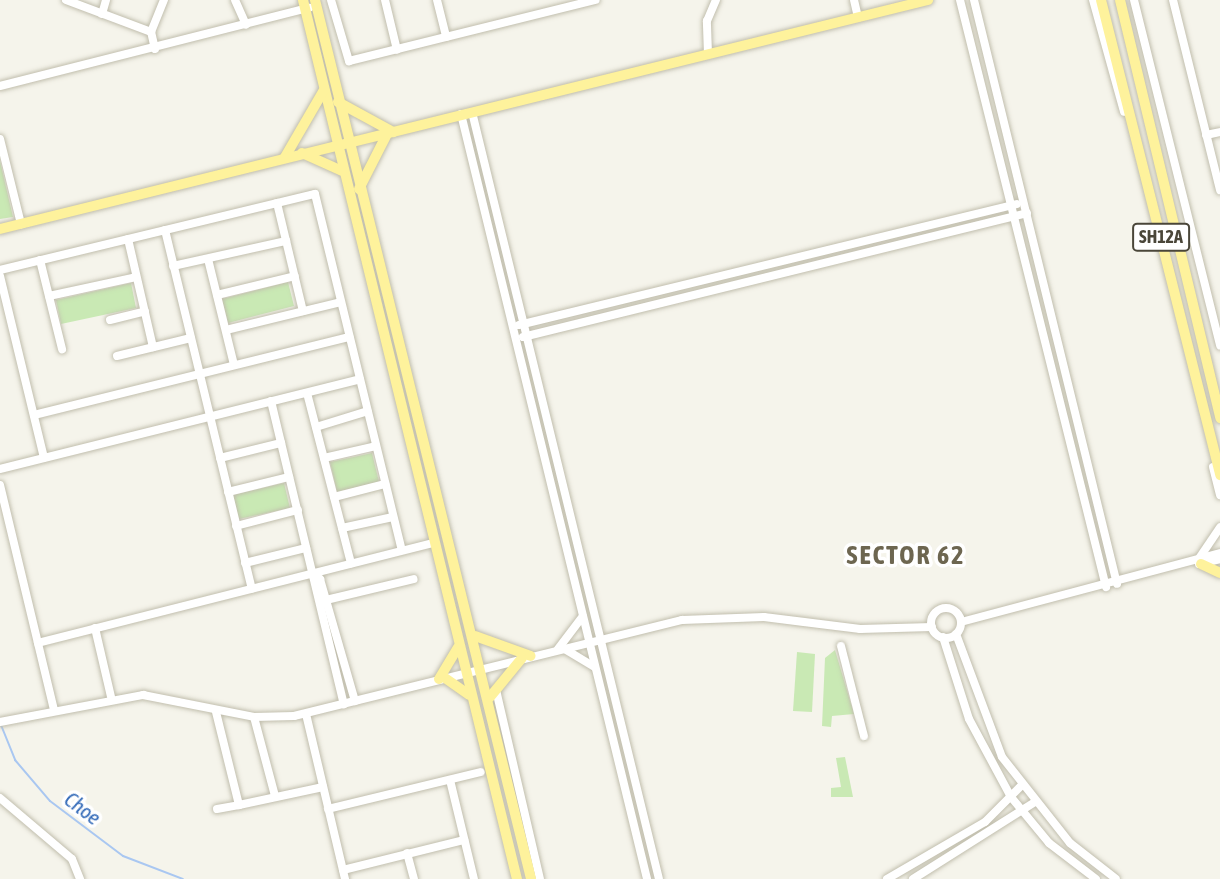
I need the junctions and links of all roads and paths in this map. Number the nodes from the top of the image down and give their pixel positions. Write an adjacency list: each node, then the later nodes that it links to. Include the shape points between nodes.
1 (66, 0): 19 (street)
2 (106, 0): 19 (street)
3 (164, 0): 23 (street)
4 (331, 0): 22 (street)
5 (385, 0): 27 (street)
6 (437, 0): 25 (street)
7 (596, 0): 25 (street)
8 (716, 0): 28 (street, via 707,21)
9 (854, 0): 20 (street)
10 (928, 0): 20 (main road)
11 (960, 0): 45 (street)
12 (974, 0): 43 (street)
13 (1099, 0): 99 (main road, SH12A)
14 (1135, 0): 78 (street)
15 (1173, 0): 35 (street)
16 (236, 2): 21 (street)
17 (1121, 2): 92 (main road, SH12A)
18 (310, 4): 21 (street); 24 (main road); 30 (main road)
19 (102, 13): 23 (street)
20 (858, 18): 28 (main road)
21 (243, 26): 26 (street)
22 (339, 31): 24 (street); 27 (street, via 346,61)
23 (151, 32): 26 (street)
24 (323, 35): 31 (main road)
25 (446, 37): 27 (street)
26 (155, 49): 29 (street)
27 (397, 50)
28 (708, 54): 32 (main road)
29 (0, 86)
30 (324, 90): 37 (main road); 39 (main road)
31 (338, 102): 34 (main road); 37 (main road)
32 (467, 113): 34 (main road); 71 (street); 72 (street)
33 (1220, 131): 35 (street)
34 (390, 133): 37 (main road); 41 (main road)
35 (1206, 135): 42 (street)
36 (0, 139): 48 (street)
37 (341, 143): 38 (main road); 40 (main road); 41 (main road)
38 (302, 153): 39 (main road); 40 (main road)
39 (285, 157): 48 (main road)
40 (342, 171): 113 (main road)
41 (359, 189): 133 (main road)
42 (1220, 190)
43 (1024, 202): 45 (street); 46 (street)
44 (277, 203): 50 (street); 53 (street); 65 (street, via 316,195)
45 (1011, 205): 47 (street); 52 (street)
46 (1027, 213): 47 (street); 81 (street)
47 (1014, 216): 54 (street); 83 (street)
48 (21, 224): 49 (main road)
49 (0, 229)
50 (165, 230): 51 (street); 58 (street)
51 (128, 239): 56 (street); 62 (street)
52 (867, 241): 54 (street); 57 (street)
53 (286, 242): 55 (street); 61 (street)
54 (870, 252): 60 (street)
55 (208, 259): 58 (street); 64 (street)
56 (40, 260): 59 (street); 63 (street)
57 (783, 261): 60 (street); 66 (street)
58 (173, 265): 76 (street)
59 (0, 273): 90 (street)
60 (786, 273): 69 (street)
61 (295, 276): 64 (street); 68 (street)
62 (136, 277): 63 (street); 67 (street)
63 (49, 296): 80 (street)
64 (217, 296): 73 (street)
65 (341, 302): 68 (street); 75 (street)
66 (608, 304): 69 (street); 71 (street)
67 (145, 311): 70 (street); 79 (street)
68 (303, 311): 73 (street)
69 (611, 316): 74 (street)
70 (110, 320)
71 (524, 324): 72 (street); 74 (street)
72 (513, 327): 77 (street)
73 (226, 330): 84 (street)
74 (527, 336): 77 (street); 135 (street)
75 (350, 337): 84 (street); 86 (street)
76 (191, 338): 79 (street); 85 (street)
77 (516, 339): 128 (street)
78 (1220, 345)
79 (153, 347): 82 (street)
80 (62, 349)
81 (1060, 352): 83 (street); 124 (street)
82 (117, 356)
83 (1049, 356): 125 (street)
84 (234, 365): 85 (street)
85 (200, 374): 90 (street); 91 (street)
86 (360, 379): 87 (street); 89 (street)
87 (307, 393): 88 (street); 93 (street)
88 (271, 401): 91 (street); 94 (street)
89 (368, 411): 93 (street); 95 (street)
90 (34, 415): 96 (street)
91 (210, 416): 96 (street); 97 (street)
92 (1220, 418)
93 (316, 427): 98 (street)
94 (281, 443): 97 (street); 102 (street)
95 (376, 446): 98 (street); 103 (street)
96 (44, 458): 100 (street)
97 (220, 458): 105 (street)
98 (324, 458): 107 (street)
99 (1214, 463): 101 (main road, SH12A); 106 (street)
100 (0, 469)
101 (1220, 475)
102 (289, 477): 105 (street); 108 (street)
103 (386, 484): 107 (street); 109 (street)
104 (0, 485): 137 (street)
105 (228, 492): 110 (street)
106 (1220, 495)
107 (334, 497): 112 (street)
108 (298, 510): 110 (street); 114 (street)
109 (393, 517): 112 (street); 115 (street)
110 (236, 526): 119 (street)
111 (1220, 527): 118 (street)
112 (342, 528): 120 (street)
113 (432, 543): 115 (street); 139 (main road)
114 (306, 548): 119 (street); 122 (street)
115 (401, 550): 120 (street)
116 (1220, 553): 118 (street)
117 (1220, 559): 118 (street)
118 (1197, 561): 121 (main road); 124 (street)
119 (245, 563): 126 (street)
120 (351, 563): 122 (street)
121 (1220, 573)
122 (313, 574): 126 (street); 127 (street); 150 (street)
123 (414, 579): 127 (street)
124 (1117, 584): 125 (street)
125 (1106, 587): 129 (street)
126 (252, 589): 131 (street)
127 (326, 600): 149 (street)
128 (583, 616): 136 (street); 140 (street)
129 (961, 622): 130 (street, via 946,608 934,615); 132 (street)
130 (932, 627): 134 (street); 135 (street, via 860,629 724,616)
131 (95, 628): 137 (street); 147 (street)
132 (956, 634): 134 (street); 161 (street, via 985,725)
133 (475, 636): 141 (main road); 142 (main road)
134 (943, 637): 164 (street, via 969,719)
135 (601, 639): 136 (street); 157 (street)
136 (589, 641): 140 (street); 143 (street)
137 (38, 643): 151 (street)
138 (841, 646): 156 (street)
139 (458, 647): 144 (main road); 145 (main road)
140 (561, 648): 141 (street); 143 (street)
141 (526, 657): 142 (street); 146 (main road)
142 (483, 667): 144 (street); 146 (main road)
143 (595, 667): 158 (street)
144 (465, 672): 145 (street); 148 (main road)
145 (442, 678): 148 (main road); 149 (street)
146 (493, 693): 181 (main road); 182 (street)
147 (111, 697): 151 (street); 152 (street, via 143,695)
148 (471, 697): 180 (main road)
149 (355, 702): 150 (street)
150 (344, 704): 153 (street)
151 (54, 710): 155 (street)
152 (216, 712): 154 (street); 167 (street)
153 (306, 714): 154 (street); 162 (street)
154 (254, 717): 163 (street)
155 (0, 722)
156 (864, 736)
157 (631, 765): 158 (street); 172 (street)
158 (620, 767): 173 (street)
159 (481, 772): 160 (street)
160 (450, 780): 169 (street); 171 (street)
161 (1021, 786): 164 (street); 166 (street)
162 (323, 787): 163 (street); 169 (street)
163 (275, 796): 167 (street)
164 (1011, 797): 170 (street); 185 (street, via 985,822)
165 (0, 798): 176 (street, via 72,859)
166 (1035, 802): 170 (street); 188 (street, via 1070,843)
167 (239, 805): 168 (street)
168 (217, 809)
169 (328, 809): 175 (street)
170 (1022, 811): 186 (street); 187 (street, via 1049,843)
171 (464, 840): 174 (street); 179 (street)
172 (651, 848): 173 (street); 184 (street)
173 (640, 851): 183 (street)
174 (407, 853): 175 (street); 178 (street)
175 (343, 870): 177 (street)
176 (80, 879)
177 (345, 879)
178 (414, 879)
179 (474, 879)
180 (517, 879)
181 (531, 879)
182 (540, 879)
183 (647, 879)
184 (659, 879)
185 (887, 879)
186 (913, 879)
187 (1096, 879)
188 (1116, 879)

